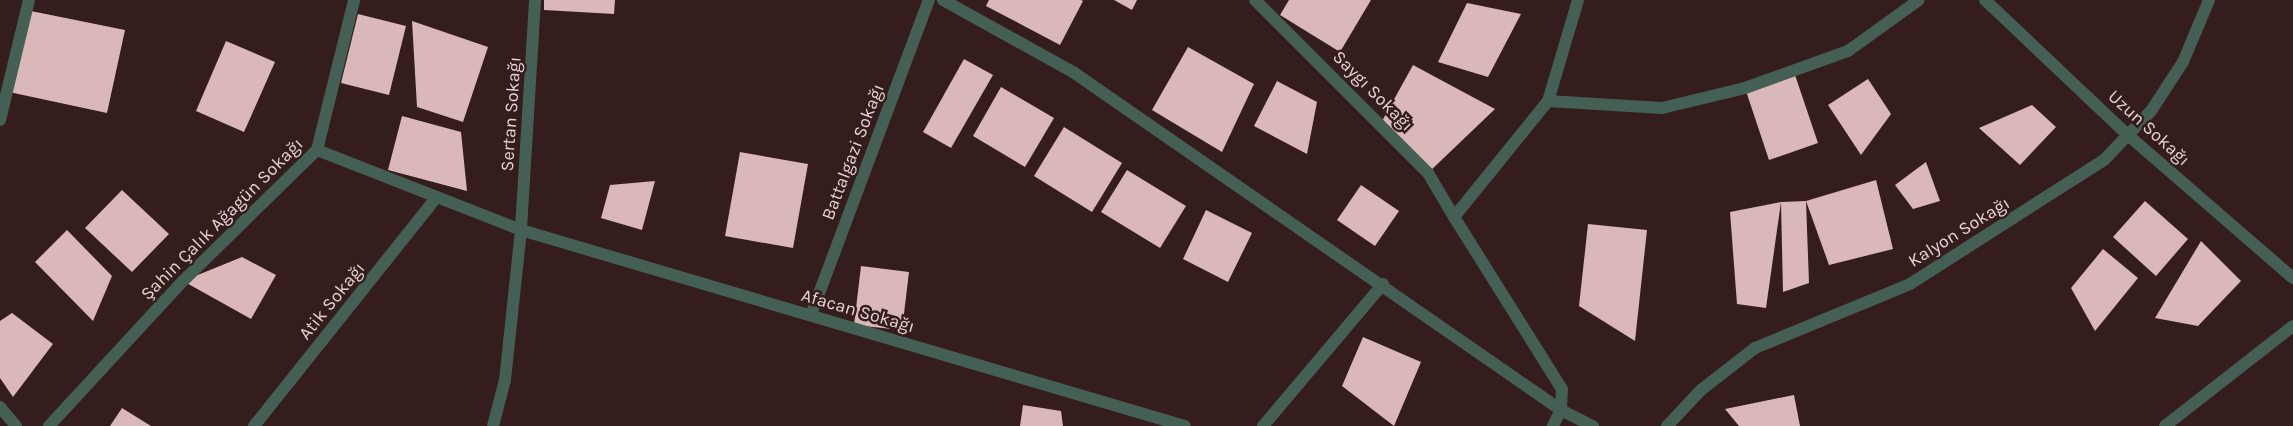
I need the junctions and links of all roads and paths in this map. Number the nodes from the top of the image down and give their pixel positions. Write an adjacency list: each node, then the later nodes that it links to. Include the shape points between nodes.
1 (29, 0): 12 (street)
2 (354, 0): 14 (street, Şahin Çalık Ağagün Sokağı)
3 (535, 0): 17 (street, Sertan Sokağı)
4 (929, 0): 20 (street, Battalgazi Sokağı)
5 (943, 0): 19 (street, via 1073,72)
6 (1254, 0): 16 (street, Saygı Sokağı, via 1428,173)
7 (1578, 0): 11 (street)
8 (1919, 0): 11 (street, via 1848,51 1745,88 1662,108)
9 (1985, 0): 13 (street, Uzun Sokağı)
10 (2209, 0): 13 (street, Kalyon Sokağı, via 2182,62)
11 (1548, 101): 16 (street)
12 (0, 120)
13 (2130, 136): 18 (street, Uzun Sokağı); 32 (street, Kalyon Sokağı, via 2104,160 1910,284 1755,348 1701,390)
14 (317, 150): 15 (street, Afacan Sokağı); 25 (street, Şahin Çalık Ağagün Sokağı, via 183,281)
15 (438, 197): 17 (street, Afacan Sokağı); 26 (street, Atik Sokağı)
16 (1454, 217): 23 (street, Saygı Sokağı, via 1562,389)
17 (521, 230): 20 (street, Afacan Sokağı); 27 (street, Sertan Sokağı, via 505,380)
18 (2293, 278)
19 (1383, 284): 23 (street); 29 (street)
20 (811, 315): 28 (street, Afacan Sokağı)
21 (2293, 326): 33 (street)
22 (0, 407): 24 (street)
23 (1561, 410): 30 (street); 31 (street)
24 (16, 426)
25 (49, 426)
26 (254, 426)
27 (493, 426)
28 (1185, 426)
29 (1263, 426)
30 (1553, 426)
31 (1593, 426)
32 (1667, 426)
33 (2165, 426)

